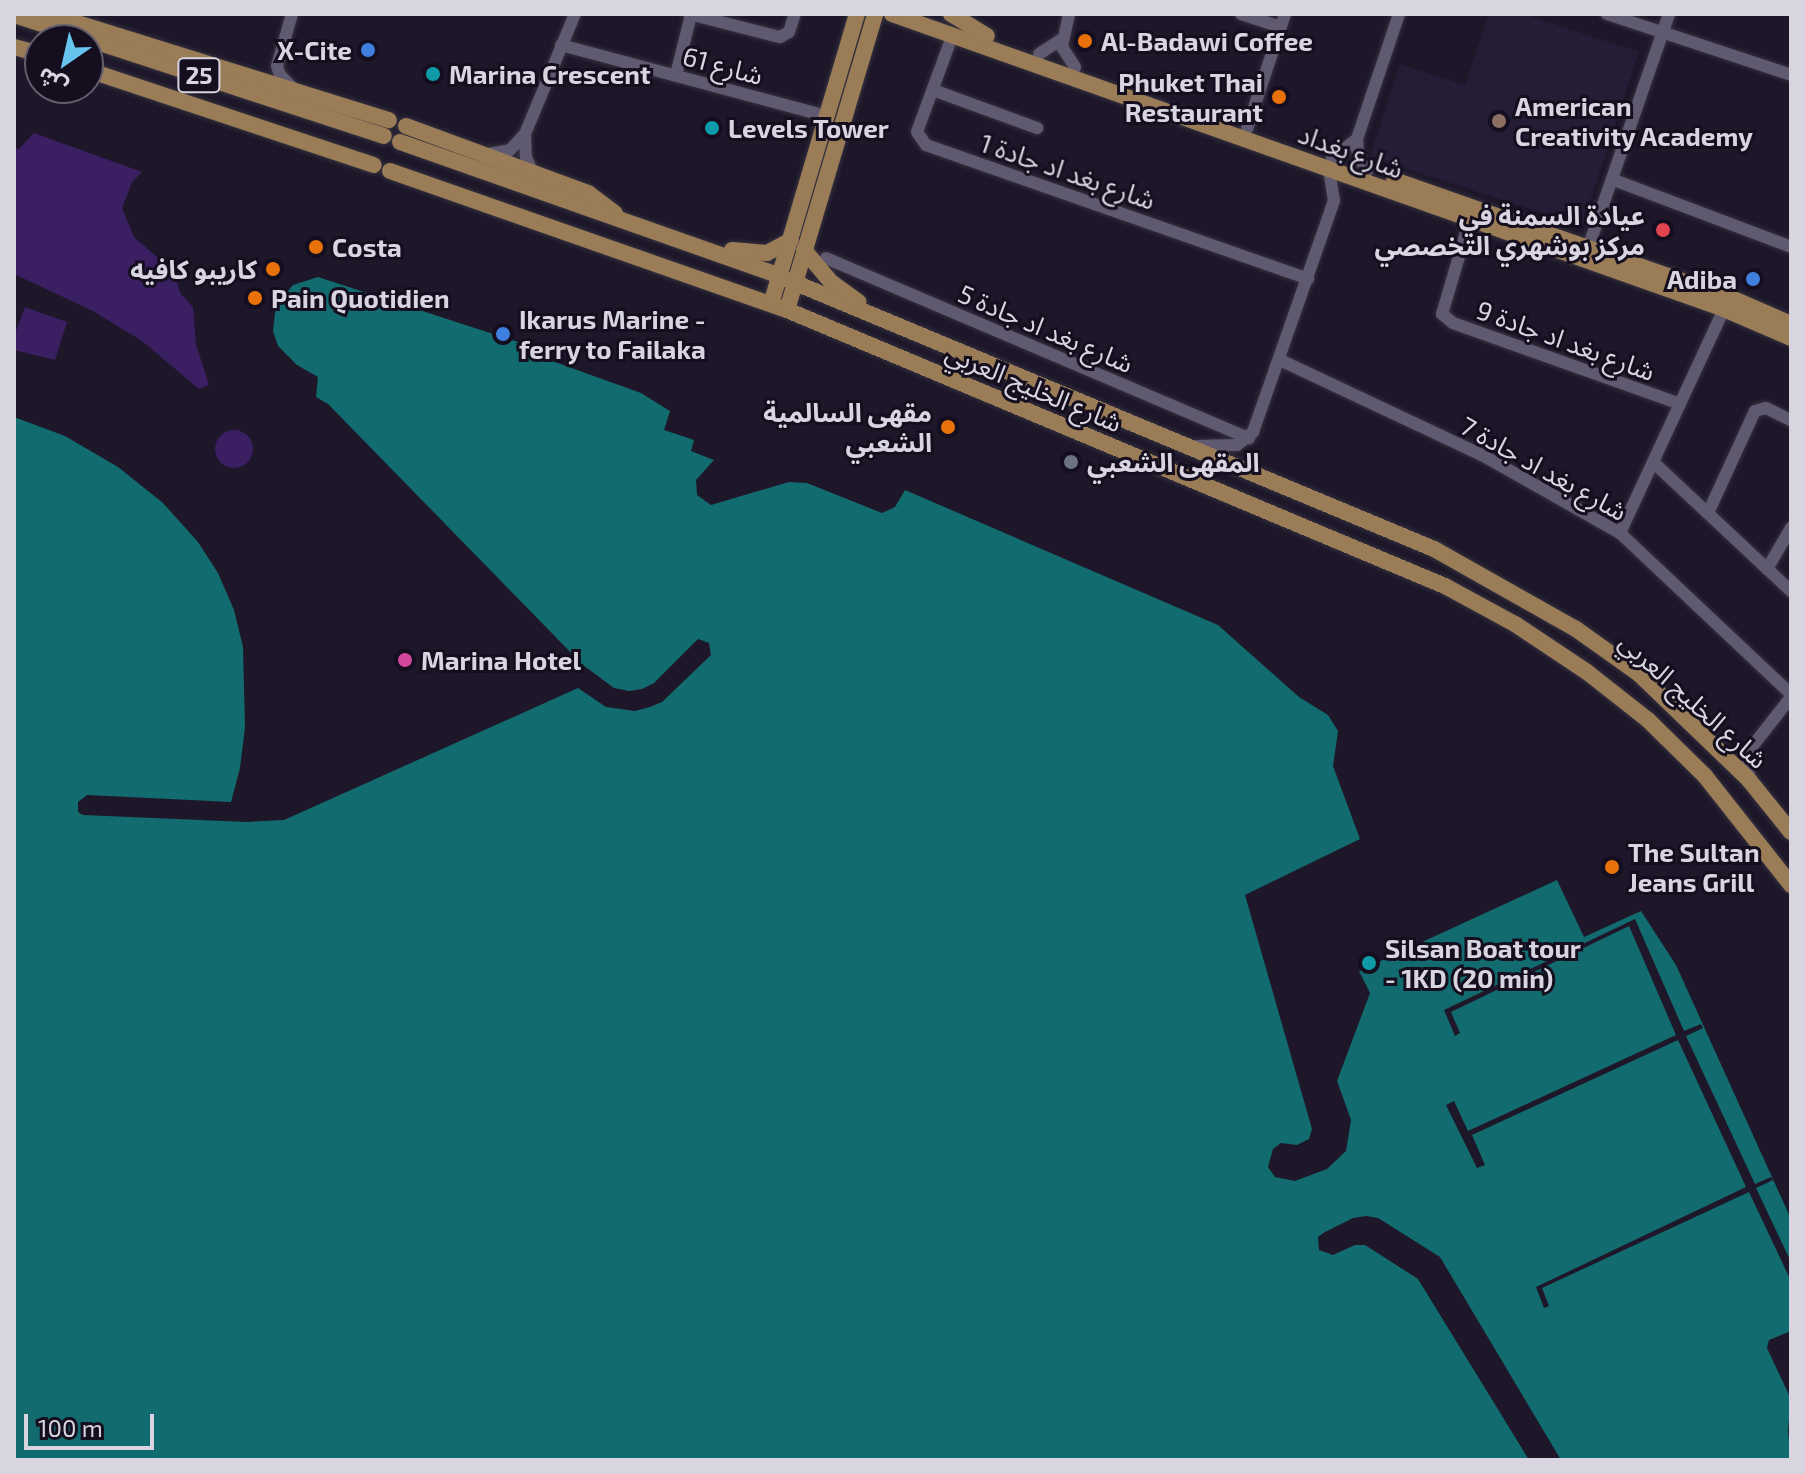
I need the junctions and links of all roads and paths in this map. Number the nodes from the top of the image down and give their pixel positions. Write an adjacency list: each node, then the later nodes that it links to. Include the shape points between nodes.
1 (29, 14): 18 (main road)
2 (292, 14): 31 (street, via 277,66)
3 (575, 14): 24 (street)
4 (690, 14): 5 (street, via 780,37 789,32); 29 (street)
5 (795, 14)
6 (857, 14): 33 (main road)
7 (875, 14): 47 (main road)
8 (892, 14): 20 (main road, شارع بغداد)
9 (925, 14): 21 (main road, شارع بغداد)
10 (951, 14): 21 (main road)
11 (1069, 14): 22 (street)
12 (1241, 14): 17 (street)
13 (1399, 14): 38 (street)
14 (1607, 14): 19 (street)
15 (1669, 14): 19 (street)
16 (14, 15): 18 (main road, شارع الخليج العربي / 25)
17 (1283, 20): 35 (street)
18 (50, 21): 23 (main road, شارع الخليج العربي / 25); 25 (main road)
19 (1665, 32): 30 (street); 43 (street)
20 (953, 34): 32 (street, شارع بغد اد جادة 1); 40 (main road, شارع بغداد)
21 (987, 36): 26 (main road, شارع بغداد)
22 (1062, 39): 26 (street); 27 (street, via 1065,55)
23 (105, 45): 25 (main road); 36 (main road, شارع الخليج العربي / 25)
24 (561, 45): 29 (street, شارع 61); 37 (street)
25 (174, 53): 31 (main road)
26 (1039, 54): 27 (main road, شارع بغداد)
27 (1075, 67): 35 (main road, شارع بغداد)
28 (104, 75): 54 (main road, شارع الخليج العربي / 25)
29 (676, 75): 33 (street, شارع 61)
30 (1791, 75)
31 (293, 88): 36 (main road)
32 (933, 90): 34 (street); 53 (street, شارع بغد اد جادة 1, via 917,132 926,145)
33 (826, 116): 47 (main road)
34 (1037, 128)
35 (1247, 129): 40 (main road, شارع بغداد)
36 (394, 131): 39 (main road); 45 (main road, شارع الخليج العربي / 25)
37 (525, 134): 39 (street, via 510,150); 41 (street)
38 (1357, 139): 40 (street); 42 (street)
39 (488, 154): 41 (main road)
40 (1331, 164): 42 (main road, شارع بغداد); 44 (street)
41 (532, 171): 45 (main road, via 598,198)
42 (1361, 174): 44 (street); 46 (main road, شارع بغداد); 49 (main road, شارع بغداد)
43 (1614, 180): 48 (street); 49 (street)
44 (1334, 201): 53 (street)
45 (619, 217): 50 (main road, شارع الخليج العربي / 25)
46 (1470, 219): 55 (main road, شارع بغداد); 60 (street, شارع بغد اد جادة 9, via 1442,314 1453,323)
47 (798, 245): 50 (main road, via 761,254); 52 (main road); 56 (main road, via 831,282)
48 (1791, 247)
49 (1588, 248): 57 (main road, شارع بغداد)
50 (713, 251): 52 (main road, شارع الخليج العربي / 25)
51 (826, 258): 62 (street, شارع بغد اد جادة 5)
52 (787, 279): 54 (main road); 56 (main road, شارع الخليج العربي / 25)
53 (1308, 279): 59 (street)
54 (779, 307): 69 (main road, شارع الخليج العربي / 25)
55 (1724, 309): 58 (main road, شارع بغداد); 60 (street)
56 (882, 321): 63 (main road, شارع الخليج العربي / 25)
57 (1791, 324)
58 (1791, 338)
59 (1280, 360): 62 (street); 67 (street, شارع بغد اد جادة 7, via 1482,455)
60 (1680, 404): 64 (street)
61 (1791, 420): 65 (street, via 1766,408 1755,411)
62 (1249, 438): 63 (street, via 1237,445)
63 (1192, 447): 71 (main road, شارع الخليج العربي / 25, via 1434,549)
64 (1653, 462): 65 (street); 67 (street)
65 (1708, 513): 68 (street)
66 (1791, 528): 68 (street)
67 (1620, 533): 72 (street, شارع بغد اد جادة 7)
68 (1767, 569): 70 (street)
69 (1445, 586): 71 (main road, via 1444,575 1454,569); 75 (main road, شارع الخليج العربي / 25, via 1527,632 1648,720 1705,776)
70 (1791, 591)
71 (1535, 604): 73 (main road, شارع الخليج العربي / 25, via 1638,673)
72 (1791, 696): 73 (street, via 1747,753)
73 (1749, 780): 74 (main road, شارع الخليج العربي / 25)
74 (1791, 832)
75 (1791, 885)

